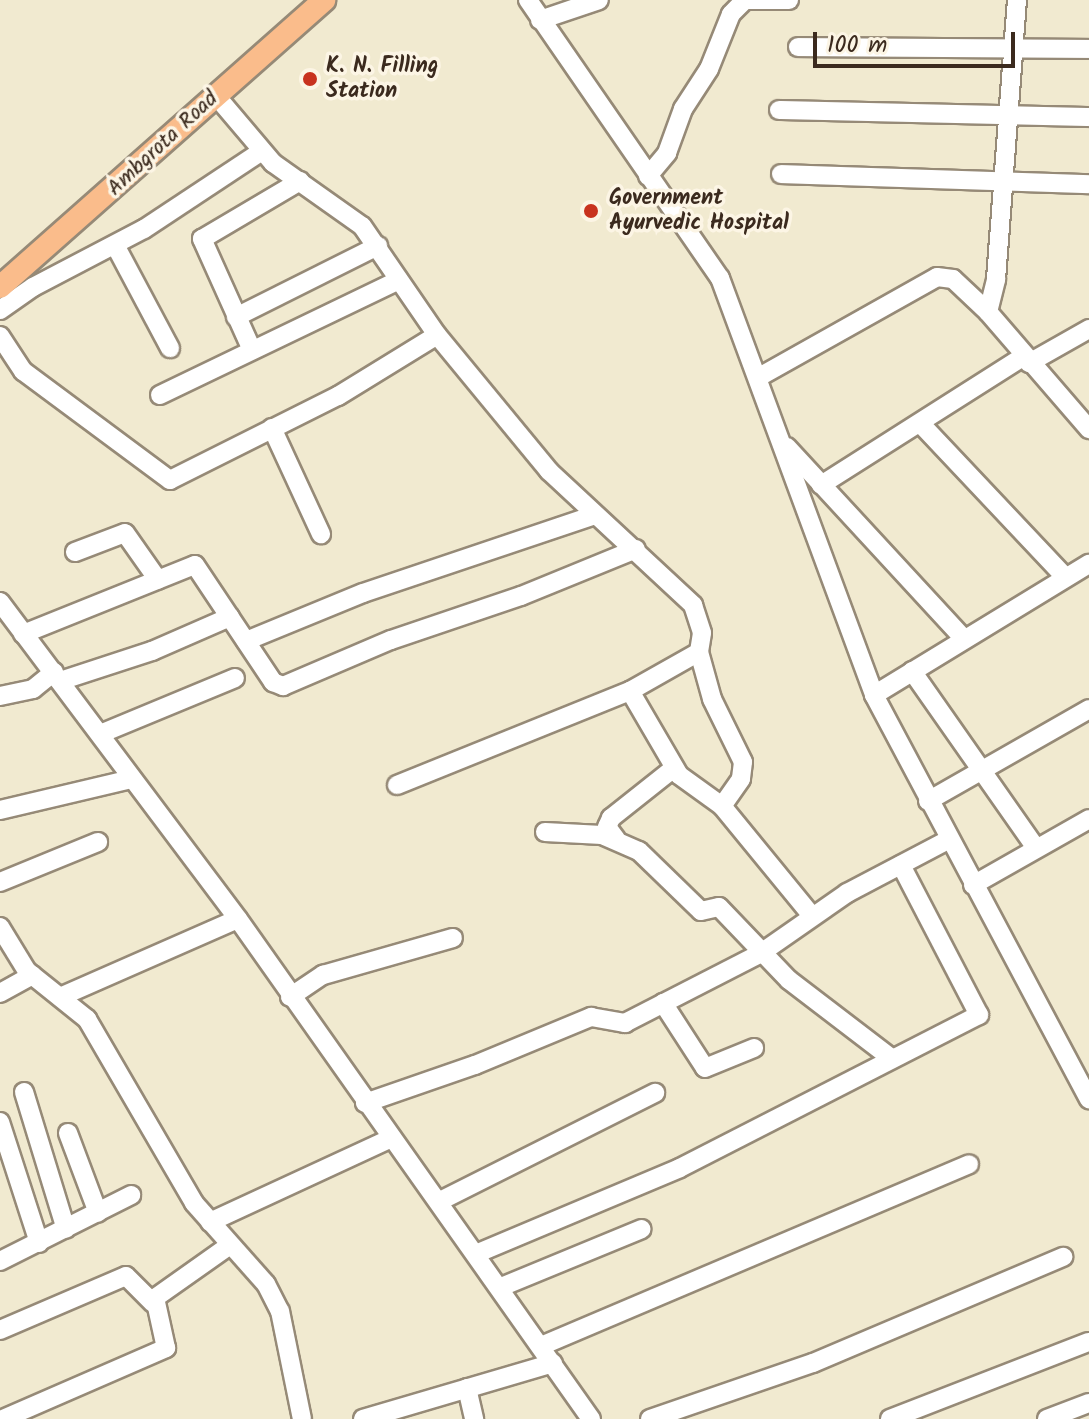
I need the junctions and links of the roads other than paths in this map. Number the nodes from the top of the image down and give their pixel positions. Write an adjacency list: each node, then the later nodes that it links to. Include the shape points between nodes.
1 (324, 0): 11 (main road, Ambgrota Road)
2 (528, 0): 7 (street)
3 (599, 0): 7 (street)
4 (789, 0): 6 (street)
5 (1017, 0): 10 (street)
6 (742, 1): 17 (street, via 683,109 667,153)
7 (540, 20): 17 (street)
8 (798, 47): 10 (street)
9 (1089, 49): 10 (street)
10 (1014, 51): 13 (street)
11 (220, 93): 15 (street); 23 (main road, via 217,87); 25 (main road, Ambgrota Road)
12 (779, 110): 13 (street)
13 (1009, 116): 14 (street); 18 (street)
14 (1089, 117)
15 (262, 151): 19 (street); 21 (street)
16 (781, 174): 18 (street)
17 (648, 176): 35 (street, via 720,278)
18 (1004, 178): 20 (street); 27 (street, via 995,288)
19 (300, 181): 22 (street, via 352,216); 28 (street, via 202,239)
20 (1089, 184)
21 (115, 245): 26 (street); 32 (street)
22 (378, 246): 24 (street); 28 (street)
23 (0, 271)
24 (399, 280): 30 (street); 33 (street)
25 (0, 287)
26 (0, 310)
27 (988, 312): 34 (street); 35 (street, via 953,279 937,277)
28 (236, 317): 33 (street)
29 (1089, 329): 34 (street)
30 (437, 335): 38 (street, via 349,390); 42 (street, via 549,471)
31 (0, 336): 38 (street, via 23,371 167,479)
32 (170, 348)
33 (252, 350): 36 (street)
34 (1026, 360): 37 (street); 39 (street)
35 (759, 377): 40 (street)
36 (160, 395)
37 (920, 423): 41 (street); 47 (street)
38 (272, 428): 43 (street)
39 (1089, 429)
40 (782, 443): 41 (street); 59 (street)
41 (821, 485): 52 (street)
42 (595, 515): 44 (street); 53 (street, via 363,593)
43 (321, 534)
44 (636, 549): 53 (street, via 283,686 273,682); 54 (street, via 693,605 702,633)
45 (75, 552): 48 (street, via 125,533)
46 (1089, 564): 47 (street)
47 (1065, 577): 52 (street)
48 (158, 580): 50 (street, via 195,565); 51 (street)
49 (0, 602): 51 (street)
50 (230, 617): 53 (street); 56 (street, via 152,651)
51 (23, 634): 56 (street)
52 (964, 639): 55 (street)
53 (246, 641)
54 (699, 652): 58 (street); 68 (street, via 712,699 743,762 741,779)
55 (912, 671): 59 (street); 64 (street)
56 (57, 676): 60 (street, via 33,689); 62 (street)
57 (235, 678): 62 (street)
58 (630, 691): 63 (street); 66 (street)
59 (874, 695): 67 (street)
60 (0, 696)
61 (1089, 709): 64 (street)
62 (100, 734): 65 (street)
63 (674, 768): 68 (street); 72 (street, via 611,818 607,827)
64 (981, 769): 67 (street); 75 (street)
65 (131, 779): 69 (street); 80 (street)
66 (397, 785)
67 (928, 801): 73 (street)
68 (722, 806): 79 (street)
69 (0, 810)
70 (1089, 819): 75 (street)
71 (545, 832): 72 (street, via 587,832)
72 (616, 839): 83 (street, via 648,858 701,911 719,907)
73 (950, 839): 76 (street); 78 (street)
74 (98, 842): 77 (street)
75 (1036, 848): 78 (street)
76 (912, 859): 79 (street); 90 (street, via 981,1011)
77 (0, 882)
78 (973, 885): 93 (street)
79 (812, 916): 83 (street)
80 (238, 919): 86 (street); 87 (street)
81 (0, 927): 84 (street)
82 (453, 938): 87 (street, via 323,975)
83 (761, 953): 88 (street); 90 (street)
84 (32, 975): 85 (street); 86 (street)
85 (0, 993)
86 (60, 997): 102 (street, via 87,1019)
87 (290, 997): 94 (street)
88 (663, 1003): 89 (street, via 705,1068); 94 (street, via 625,1023 591,1017)
89 (754, 1048)
90 (891, 1058): 107 (street, via 680,1168)
91 (24, 1092): 103 (street)
92 (655, 1093): 100 (street)
93 (1089, 1099)
94 (365, 1103): 97 (street)
95 (0, 1122): 105 (street)
96 (68, 1133): 101 (street)
97 (390, 1139): 100 (street); 102 (street)
98 (969, 1164): 114 (street)
99 (131, 1195): 101 (street)
100 (440, 1201): 107 (street)
101 (98, 1213): 103 (street)
102 (210, 1222): 106 (street)
103 (66, 1229): 105 (street)
104 (642, 1229): 110 (street)
105 (39, 1243): 109 (street)
106 (230, 1245): 111 (street, via 159,1293); 119 (street, via 266,1284 280,1311)
107 (478, 1253): 110 (street)
108 (1063, 1257): 123 (street, via 813,1363)
109 (0, 1261)
110 (501, 1287): 114 (street)
111 (153, 1303): 112 (street, via 126,1276); 118 (street, via 166,1348)
112 (0, 1330)
113 (1089, 1342): 124 (street)
114 (541, 1346): 115 (street)
115 (553, 1363): 116 (street); 122 (street)
116 (467, 1388): 120 (street); 121 (street)
117 (1089, 1403): 125 (street)
118 (3, 1418)
119 (302, 1419)
120 (363, 1419)
121 (474, 1419)
122 (591, 1419)
123 (650, 1419)
124 (890, 1419)
125 (1047, 1419)

